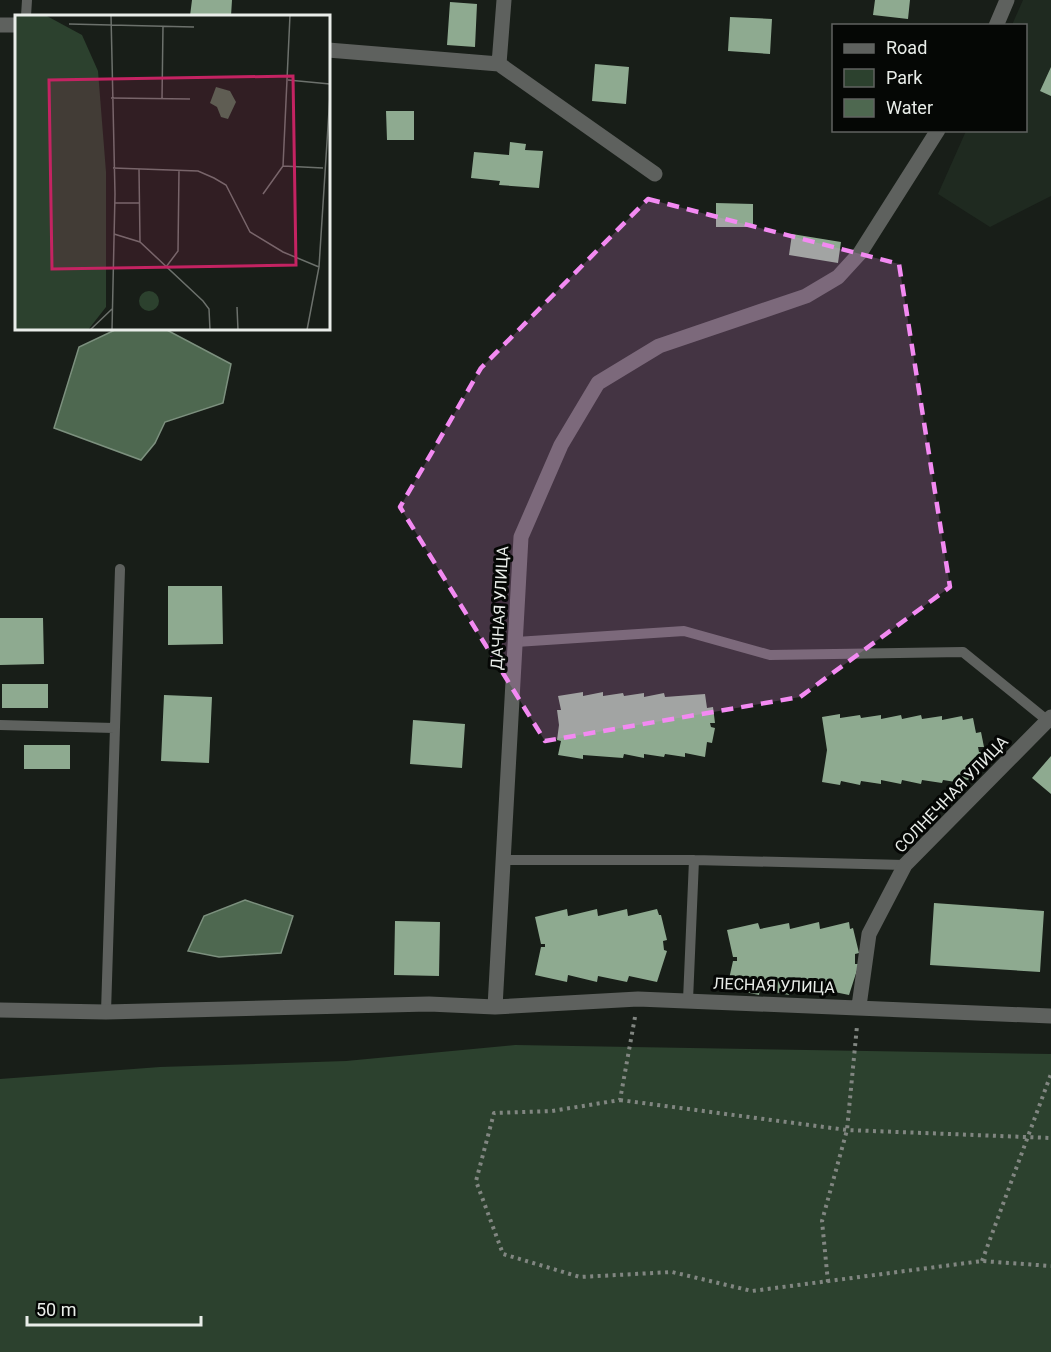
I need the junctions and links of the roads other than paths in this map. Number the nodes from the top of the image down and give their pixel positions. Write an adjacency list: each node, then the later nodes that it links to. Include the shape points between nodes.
1 (27, 0): 4 (lane)
2 (504, 0): 7 (street)
3 (1007, 0): 5 (street)
4 (26, 15)
5 (997, 24)
6 (330, 50): 7 (street)
7 (499, 64): 9 (street)
8 (937, 132): 11 (street, ДАЧНАЯ УЛИЦА, via 860,253 838,277 806,296 659,346 598,383 561,445 521,537)
9 (655, 174)
10 (120, 569): 14 (lane)
11 (516, 642): 12 (lane, via 684,631 770,655 963,651); 15 (street, ДАЧНАЯ УЛИЦА)
12 (1049, 719): 17 (street, СОЛНЕЧНАЯ УЛИЦА)
13 (0, 725): 14 (lane)
14 (114, 728): 22 (lane)
15 (501, 860): 16 (lane); 19 (street, ДАЧНАЯ УЛИЦА)
16 (694, 860): 17 (lane); 18 (lane)
17 (905, 865): 20 (street, СОЛНЕЧНАЯ УЛИЦА, via 869,934)
18 (688, 1000): 19 (street, ЛЕСНАЯ УЛИЦА); 20 (street, ЛЕСНАЯ УЛИЦА)
19 (495, 1006): 22 (street, ЛЕСНАЯ УЛИЦА, via 429,1004)
20 (859, 1006): 23 (street, ЛЕСНАЯ УЛИЦА)
21 (0, 1010): 22 (street, ЛЕСНАЯ УЛИЦА)
22 (106, 1012)
23 (1051, 1016)

